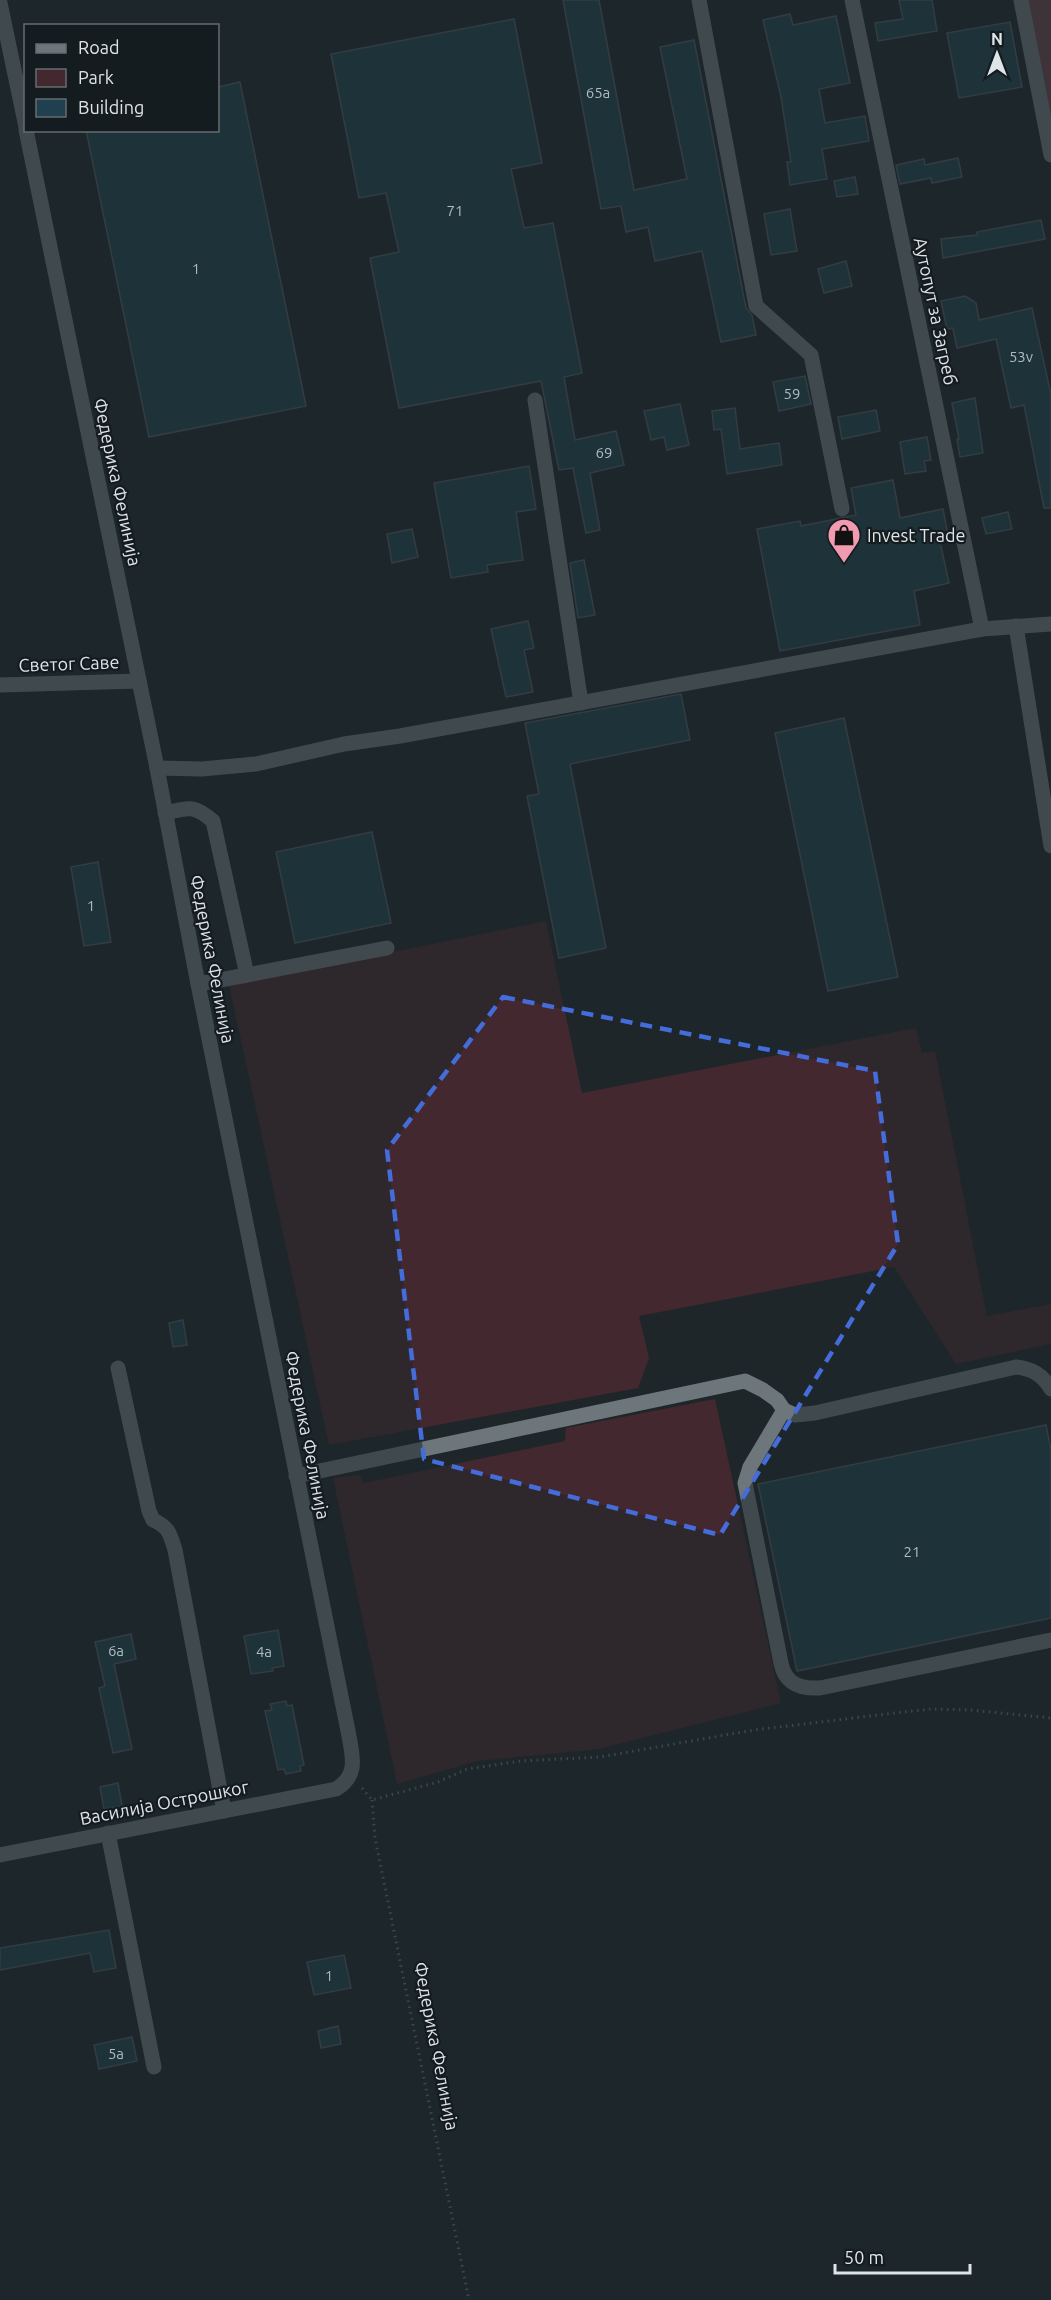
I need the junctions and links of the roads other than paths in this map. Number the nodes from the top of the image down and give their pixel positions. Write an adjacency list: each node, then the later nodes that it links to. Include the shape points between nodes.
1 (699, 0): 9 (street, via 756,306 811,356)
2 (852, 0): 12 (street, Аутопут за Загреб)
3 (1021, 0): 7 (street)
4 (0, 3): 5 (street, Федерика Фелинија)
5 (24, 119)
6 (27, 132): 13 (street, Федерика Фелинија)
7 (1051, 155)
8 (534, 400): 15 (street)
9 (842, 509)
10 (1051, 624): 11 (street)
11 (1016, 626): 12 (street); 18 (street)
12 (982, 629): 15 (street)
13 (139, 681): 14 (street, Светог Саве); 16 (street, Федерика Фелинија)
14 (0, 685)
15 (582, 703): 16 (street, via 344,744 256,764)
16 (157, 768): 17 (street, Федерика Фелинија)
17 (165, 813): 20 (street, via 190,808 213,821); 21 (street, Федерика Фелинија)
18 (1051, 846)
19 (387, 948): 20 (street)
20 (247, 975): 21 (street)
21 (198, 984): 25 (street, Федерика Фелинија)
22 (118, 1368): 28 (street, via 149,1511 153,1520 164,1525 171,1535 175,1550)
23 (1051, 1389): 24 (street, via 1045,1379 1030,1369 1016,1367 815,1413 795,1415)
24 (784, 1410): 25 (street, via 777,1400 745,1380); 26 (street, via 750,1467 745,1483 783,1675 790,1683 820,1688)
25 (296, 1476): 27 (street, Федерика Фелинија, via 350,1736 351,1776)
26 (1051, 1640)
27 (336, 1789): 28 (street, Василија Острошког)
28 (224, 1811): 29 (street, Василија Острошког)
29 (108, 1833): 30 (street, Василија Острошког); 31 (street)
30 (0, 1856)
31 (154, 2067)

